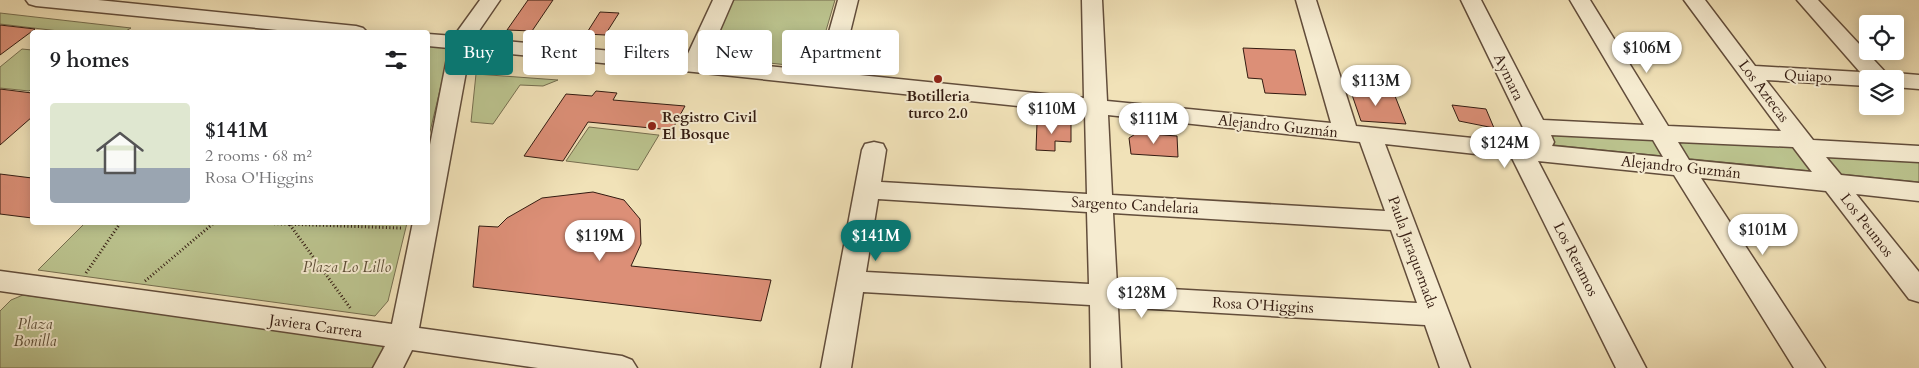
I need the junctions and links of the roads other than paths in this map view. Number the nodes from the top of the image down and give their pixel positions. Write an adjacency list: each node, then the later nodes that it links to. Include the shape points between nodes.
1 (36, 0): 12 (street)
2 (241, 0): 13 (street)
3 (490, 0): 15 (street)
4 (723, 0): 19 (street)
5 (848, 0): 24 (street)
6 (1092, 0): 27 (street)
7 (1306, 0): 30 (street, Paula Jaraquemada)
8 (1471, 0): 28 (street, Aymara)
9 (1580, 0): 29 (street)
10 (1694, 0): 21 (street, Los Aztecas)
11 (1807, 0): 20 (street)
12 (109, 3): 13 (street)
13 (221, 19): 14 (street)
14 (335, 30)
15 (467, 30)
16 (430, 40): 17 (street, Alejandro Guzmán)
17 (445, 42)
18 (513, 48): 19 (street, Alejandro Guzmán)
19 (694, 65): 24 (street, Alejandro Guzmán)
20 (1871, 70)
21 (1749, 72): 23 (street, Quiapo); 31 (street, Los Aztecas)
22 (455, 75): 39 (street)
23 (1859, 78)
24 (827, 79): 27 (street, Alejandro Guzmán)
25 (1904, 81): 26 (street)
26 (1919, 82)
27 (1096, 108): 30 (street, Alejandro Guzmán); 40 (street)
28 (1534, 128): 29 (street, Alejandro Guzmán); 33 (street, Aymara)
29 (1660, 133): 31 (street, Alejandro Guzmán); 35 (street)
30 (1358, 134): 33 (street, Alejandro Guzmán); 41 (street, Paula Jaraquemada)
31 (1804, 144): 34 (street, Alejandro Guzmán); 36 (street, Los Aztecas)
32 (874, 150): 37 (street)
33 (1534, 152): 35 (street, Alejandro Guzmán); 54 (street, Los Retamos)
34 (1919, 154)
35 (1681, 167): 36 (street, Alejandro Guzmán); 55 (street)
36 (1833, 183): 38 (street, Alejandro Guzmán); 45 (street, Los Peumos)
37 (868, 190): 40 (street, Sargento Candelaria); 43 (street)
38 (1919, 192)
39 (430, 202)
40 (1100, 203): 41 (street, Sargento Candelaria); 46 (street)
41 (1401, 220): 47 (street, Paula Jaraquemada)
42 (425, 225): 48 (street)
43 (852, 281): 46 (street, Rosa O'Higgins); 51 (street)
44 (4, 285): 48 (street, Javiera Carrera)
45 (1919, 292)
46 (1104, 296): 47 (street, Rosa O'Higgins); 52 (street)
47 (1436, 315): 53 (street, Paula Jaraquemada)
48 (404, 339): 49 (street); 50 (street, Javiera Carrera)
49 (388, 368)
50 (622, 368)
51 (836, 368)
52 (1106, 368)
53 (1455, 368)
54 (1632, 368)
55 (1810, 368)

